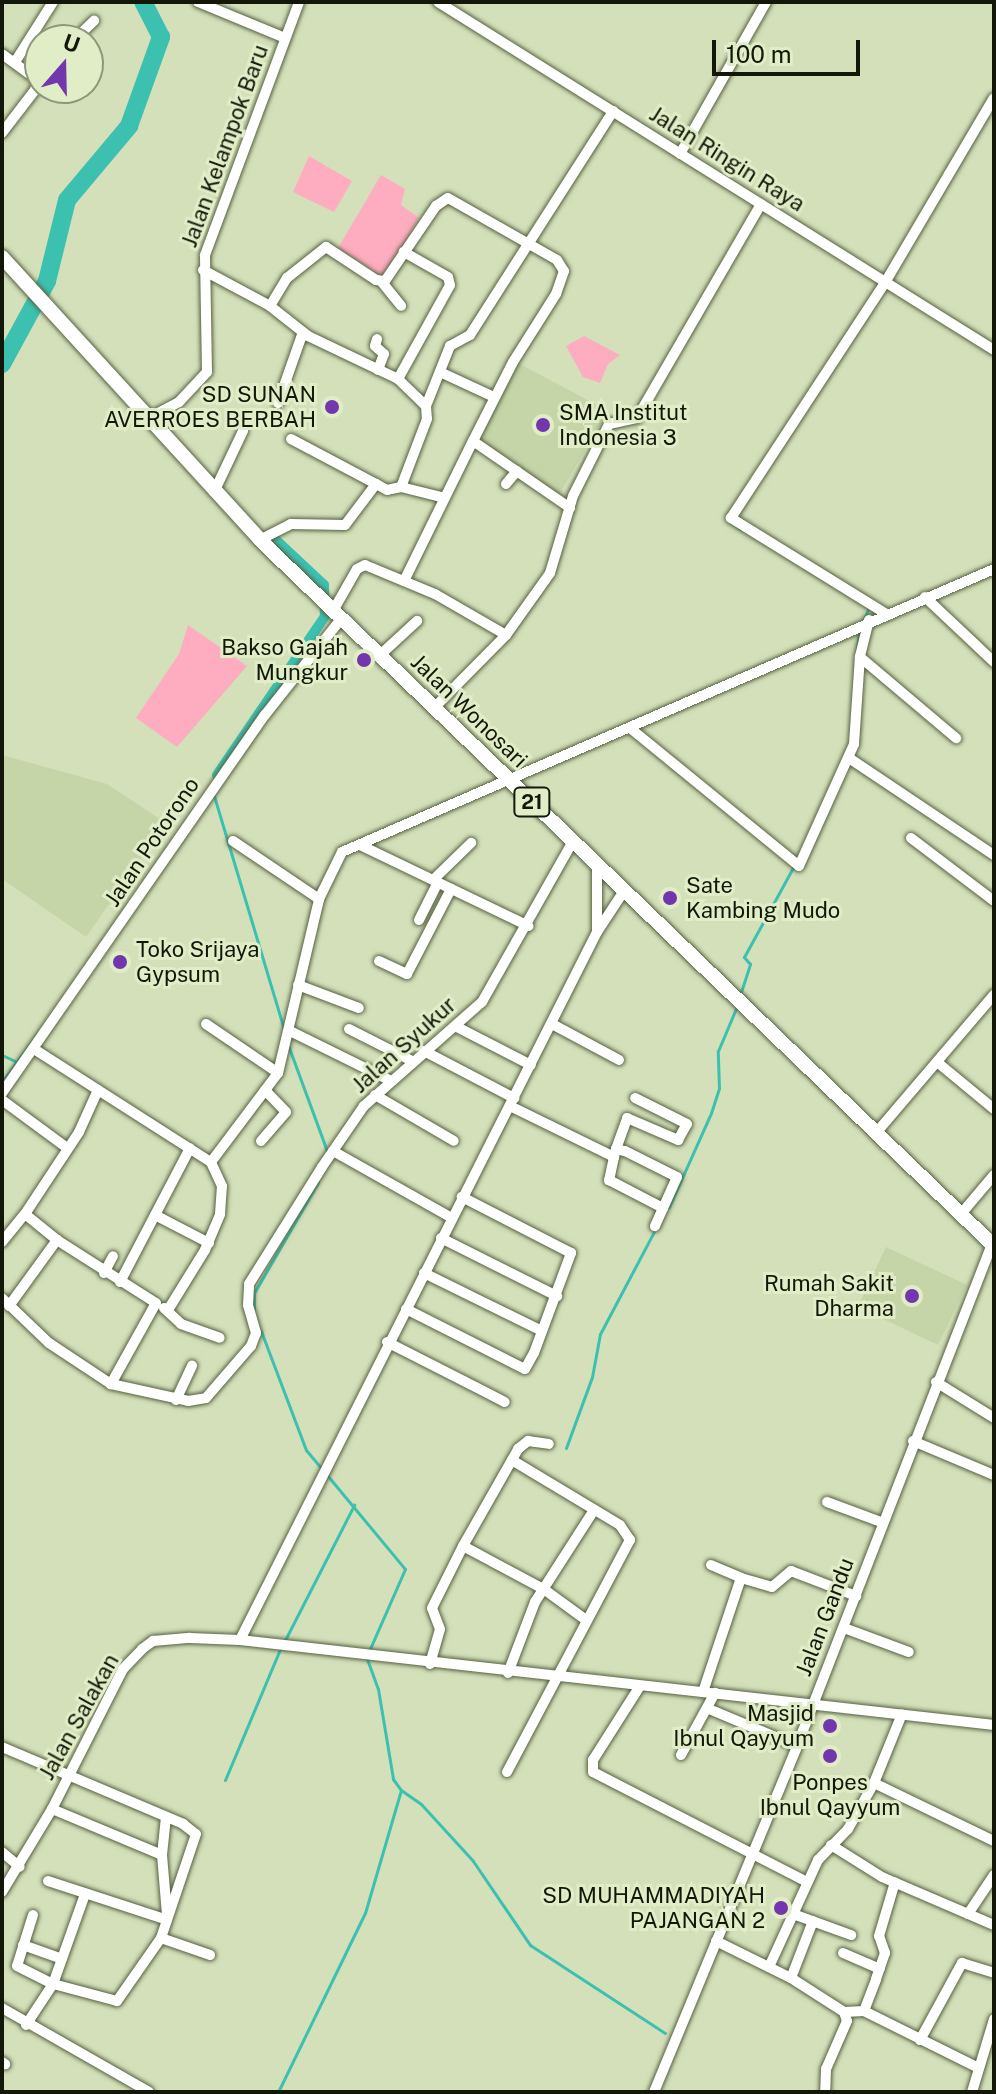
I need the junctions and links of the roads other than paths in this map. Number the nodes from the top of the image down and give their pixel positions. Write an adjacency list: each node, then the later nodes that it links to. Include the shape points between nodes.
1 (53, 2): 10 (street)
2 (198, 2): 8 (street)
3 (299, 2): 8 (street, Jalan Kelampok Baru)
4 (438, 2): 14 (street, Jalan Ringin Raya)
5 (766, 2): 16 (street)
6 (94, 21): 7 (street)
7 (91, 24)
8 (285, 38): 21 (street, Jalan Kelampok Baru)
9 (2, 54): 10 (street)
10 (15, 62): 11 (street)
11 (24, 67)
12 (994, 98): 23 (street)
13 (24, 104): 15 (street)
14 (613, 111): 16 (street, Jalan Ringin Raya); 18 (street)
15 (2, 133)
16 (680, 154): 17 (street, Jalan Ringin Raya)
17 (761, 204): 23 (street, Jalan Ringin Raya); 45 (street, via 637,418 609,424)
18 (528, 244): 19 (street, via 448,198 436,206); 30 (street, via 470,335 450,346); 32 (street, via 557,260 562,280)
19 (404, 252): 22 (street, via 391,275); 31 (street, via 448,277 450,285)
20 (6, 262): 35 (highway, Jalan Wonosari / 21)
21 (203, 270): 24 (street); 35 (street, Jalan Kelampok Baru, via 207,372 179,402)
22 (381, 281): 24 (street, via 334,248 319,249 287,278); 25 (street)
23 (885, 281): 28 (street, Jalan Ringin Raya); 51 (street, via 731,518)
24 (270, 306): 26 (street)
25 (401, 306)
26 (303, 332): 29 (street); 33 (street)
27 (377, 339): 29 (street, via 375,346 384,354)
28 (994, 350)
29 (378, 370): 31 (street)
30 (440, 372): 32 (street); 34 (street)
31 (398, 379): 34 (street)
32 (494, 397): 38 (street)
33 (278, 403)
34 (426, 406): 42 (street, via 427,419)
35 (147, 419): 43 (highway, Jalan Wonosari / 21)
36 (243, 431): 43 (street)
37 (291, 439): 40 (street)
38 (473, 441): 39 (street); 44 (street)
39 (517, 471): 41 (street); 45 (street)
40 (376, 484): 42 (street, via 387,490); 46 (street, via 345,525 291,524)
41 (506, 484)
42 (401, 487): 44 (street)
43 (214, 492): 46 (highway, Jalan Wonosari / 21)
44 (445, 498): 48 (street)
45 (570, 508): 54 (street, via 550,573)
46 (260, 540): 50 (highway, Jalan Wonosari / 21)
47 (994, 569): 49 (street)
48 (404, 581): 50 (street, Jalan Potorono, via 361,566); 54 (street)
49 (925, 597): 51 (street); 57 (street)
50 (330, 608): 55 (highway, Jalan Wonosari / 21); 87 (street, Jalan Potorono)
51 (888, 615): 52 (street)
52 (869, 620): 56 (street); 59 (street)
53 (417, 621): 55 (street)
54 (506, 635): 58 (street)
55 (379, 656): 58 (highway, Jalan Wonosari / 21)
56 (860, 657): 60 (street); 61 (street)
57 (994, 662)
58 (434, 708): 62 (highway, Jalan Wonosari / 21)
59 (630, 728): 61 (street, via 793,863 806,853); 62 (street)
60 (956, 738)
61 (849, 758): 68 (street)
62 (506, 777): 65 (highway, Jalan Wonosari / 21); 67 (street)
63 (911, 838): 74 (street)
64 (233, 841): 73 (street)
65 (573, 841): 69 (highway, Jalan Wonosari / 21); 76 (street, Jalan Syukur)
66 (471, 843): 70 (street)
67 (360, 845): 70 (street); 73 (street, via 342,852)
68 (994, 855)
69 (597, 868): 72 (highway, Jalan Wonosari / 21); 77 (street)
70 (436, 880): 71 (street); 75 (street)
71 (451, 889): 76 (street); 78 (street, via 407,974)
72 (624, 891): 77 (street); 103 (highway, Jalan Wonosari / 21)
73 (319, 899): 79 (street)
74 (994, 901)
75 (419, 920)
76 (528, 926): 84 (street, Jalan Syukur, via 496,981)
77 (597, 932): 83 (street)
78 (379, 961)
79 (298, 985): 81 (street); 86 (street)
80 (994, 995): 91 (street)
81 (359, 1008)
82 (206, 1024): 93 (street)
83 (552, 1024): 89 (street); 92 (street)
84 (457, 1027): 88 (street, Jalan Syukur); 92 (street)
85 (349, 1029): 90 (street)
86 (289, 1034): 93 (street); 94 (street)
87 (34, 1049): 95 (street); 97 (street, Jalan Potorono)
88 (424, 1051): 90 (street, Jalan Syukur); 101 (street)
89 (619, 1060)
90 (412, 1061): 94 (street, Jalan Syukur)
91 (937, 1062): 102 (street); 103 (street)
92 (531, 1065): 101 (street)
93 (278, 1073): 96 (street)
94 (391, 1081): 98 (street, Jalan Syukur)
95 (98, 1090): 106 (street); 107 (street)
96 (265, 1090): 104 (street, via 286,1112); 110 (street)
97 (2, 1093)
98 (375, 1095): 105 (street); 108 (street, Jalan Syukur)
99 (635, 1098): 109 (street, via 687,1124 678,1140 627,1118)
100 (2, 1100): 106 (street)
101 (512, 1102): 109 (street); 112 (street)
102 (994, 1109)
103 (876, 1133): 115 (highway, Jalan Wonosari / 21)
104 (261, 1141)
105 (454, 1141)
106 (67, 1148): 114 (street)
107 (190, 1148): 110 (street); 116 (street)
108 (333, 1152): 117 (street); 139 (street, Jalan Syukur, via 249,1284 256,1333 251,1346 206,1398)
109 (615, 1153): 113 (street, via 609,1180); 113 (street, via 679,1178)
110 (211, 1162): 122 (street, via 222,1199)
111 (994, 1175): 115 (street)
112 (462, 1197): 117 (street); 128 (street, via 571,1253)
113 (663, 1208): 118 (street)
114 (25, 1214): 120 (street); 121 (street)
115 (961, 1214): 123 (highway, Jalan Wonosari / 21)
116 (155, 1215): 122 (street); 127 (street)
117 (452, 1218): 119 (street)
118 (655, 1226)
119 (441, 1238): 126 (street); 128 (street)
120 (57, 1240): 125 (street); 129 (street)
121 (2, 1242)
122 (209, 1243): 132 (street)
123 (993, 1245): 137 (street, Jalan Gandu)
124 (113, 1256): 125 (street)
125 (104, 1273): 127 (street)
126 (424, 1273): 131 (street); 133 (street)
127 (120, 1282): 130 (street)
128 (557, 1296): 133 (street)
129 (5, 1302): 138 (street, via 49,1343)
130 (156, 1303): 132 (street); 138 (street)
131 (406, 1309): 133 (street, via 525,1369); 135 (street)
132 (168, 1310): 134 (street, via 181,1324)
133 (542, 1331)
134 (220, 1338)
135 (387, 1342): 140 (street); 156 (street)
136 (192, 1366): 139 (street)
137 (936, 1382): 141 (street); 142 (street, Jalan Gandu)
138 (111, 1384): 139 (street)
139 (176, 1400)
140 (505, 1402)
141 (994, 1418)
142 (913, 1441): 145 (street); 148 (street, Jalan Gandu)
143 (549, 1444): 144 (street, via 528,1441)
144 (512, 1460): 147 (street); 149 (street)
145 (994, 1475)
146 (827, 1502): 148 (street)
147 (594, 1510): 152 (street); 154 (street, via 620,1525 630,1540)
148 (881, 1522): 153 (street, Jalan Gandu)
149 (463, 1546): 152 (street); 158 (street, via 432,1608 440,1629)
150 (711, 1565): 151 (street)
151 (741, 1578): 153 (street, via 775,1587 783,1573 791,1571); 162 (street)
152 (545, 1590): 154 (street); 159 (street, via 535,1602)
153 (856, 1596): 155 (street, Jalan Gandu)
154 (586, 1620): 160 (street)
155 (844, 1628): 157 (street); 164 (street, Jalan Gandu)
156 (240, 1640): 158 (street, Jalan Salakan); 172 (street, Jalan Salakan, via 153,1641 142,1649 123,1669)
157 (909, 1652)
158 (430, 1664): 159 (street, Jalan Salakan)
159 (508, 1673): 160 (street, Jalan Salakan)
160 (560, 1679): 161 (street, Jalan Salakan); 171 (street)
161 (640, 1686): 162 (street, Jalan Salakan); 180 (street, via 593,1760 593,1772)
162 (703, 1692): 163 (street, Jalan Salakan)
163 (715, 1693): 164 (street, Jalan Salakan); 165 (street)
164 (813, 1702): 166 (street, Jalan Salakan); 168 (street, Jalan Gandu)
165 (709, 1709): 168 (street); 170 (street)
166 (902, 1714): 167 (street, Jalan Salakan); 173 (street)
167 (994, 1725)
168 (797, 1746): 180 (street, Jalan Gandu)
169 (2, 1747): 172 (street)
170 (681, 1755)
171 (507, 1772)
172 (67, 1778): 174 (street, Jalan Salakan); 175 (street)
173 (874, 1783): 176 (street); 177 (street, via 848,1829)
174 (52, 1809): 179 (street); 181 (street, Jalan Salakan)
175 (166, 1817): 179 (street); 191 (street, via 196,1834)
176 (994, 1841)
177 (831, 1845): 184 (street); 185 (street)
178 (2, 1852): 181 (street)
179 (162, 1855): 191 (street)
180 (750, 1857): 184 (street); 196 (street, Jalan Gandu)
181 (20, 1867): 186 (street, Jalan Salakan)
182 (994, 1875): 189 (street)
183 (48, 1881): 187 (street)
184 (807, 1882): 188 (street)
185 (895, 1882): 189 (street); 202 (street, via 879,1936 885,1944)
186 (2, 1892)
187 (85, 1894): 191 (street); 200 (street)
188 (793, 1914): 192 (street); 201 (street)
189 (968, 1914): 193 (street)
190 (33, 1915): 197 (street)
191 (167, 1918): 195 (street)
192 (813, 1921): 194 (street); 204 (street)
193 (994, 1925)
194 (851, 1935)
195 (161, 1938): 199 (street); 205 (street, via 117,2001)
196 (716, 1941): 201 (street); 214 (street, Jalan Gandu)
197 (23, 1945): 200 (street); 205 (street, via 17,1966)
198 (843, 1953): 202 (street)
199 (210, 1955)
200 (62, 1959): 205 (street)
201 (769, 1967): 204 (street)
202 (880, 1969): 207 (street)
203 (994, 1973): 211 (street, via 962,1963)
204 (791, 1978): 208 (street)
205 (53, 1984): 210 (street)
206 (2, 2008): 210 (street)
207 (864, 2011): 208 (street); 211 (street)
208 (844, 2012): 215 (street, via 847,2021 826,2069)
209 (994, 2019): 212 (street)
210 (26, 2025): 213 (street)
211 (920, 2040): 212 (street)
212 (979, 2068): 216 (street)
213 (149, 2092)
214 (654, 2092)
215 (825, 2092)
216 (972, 2092)

